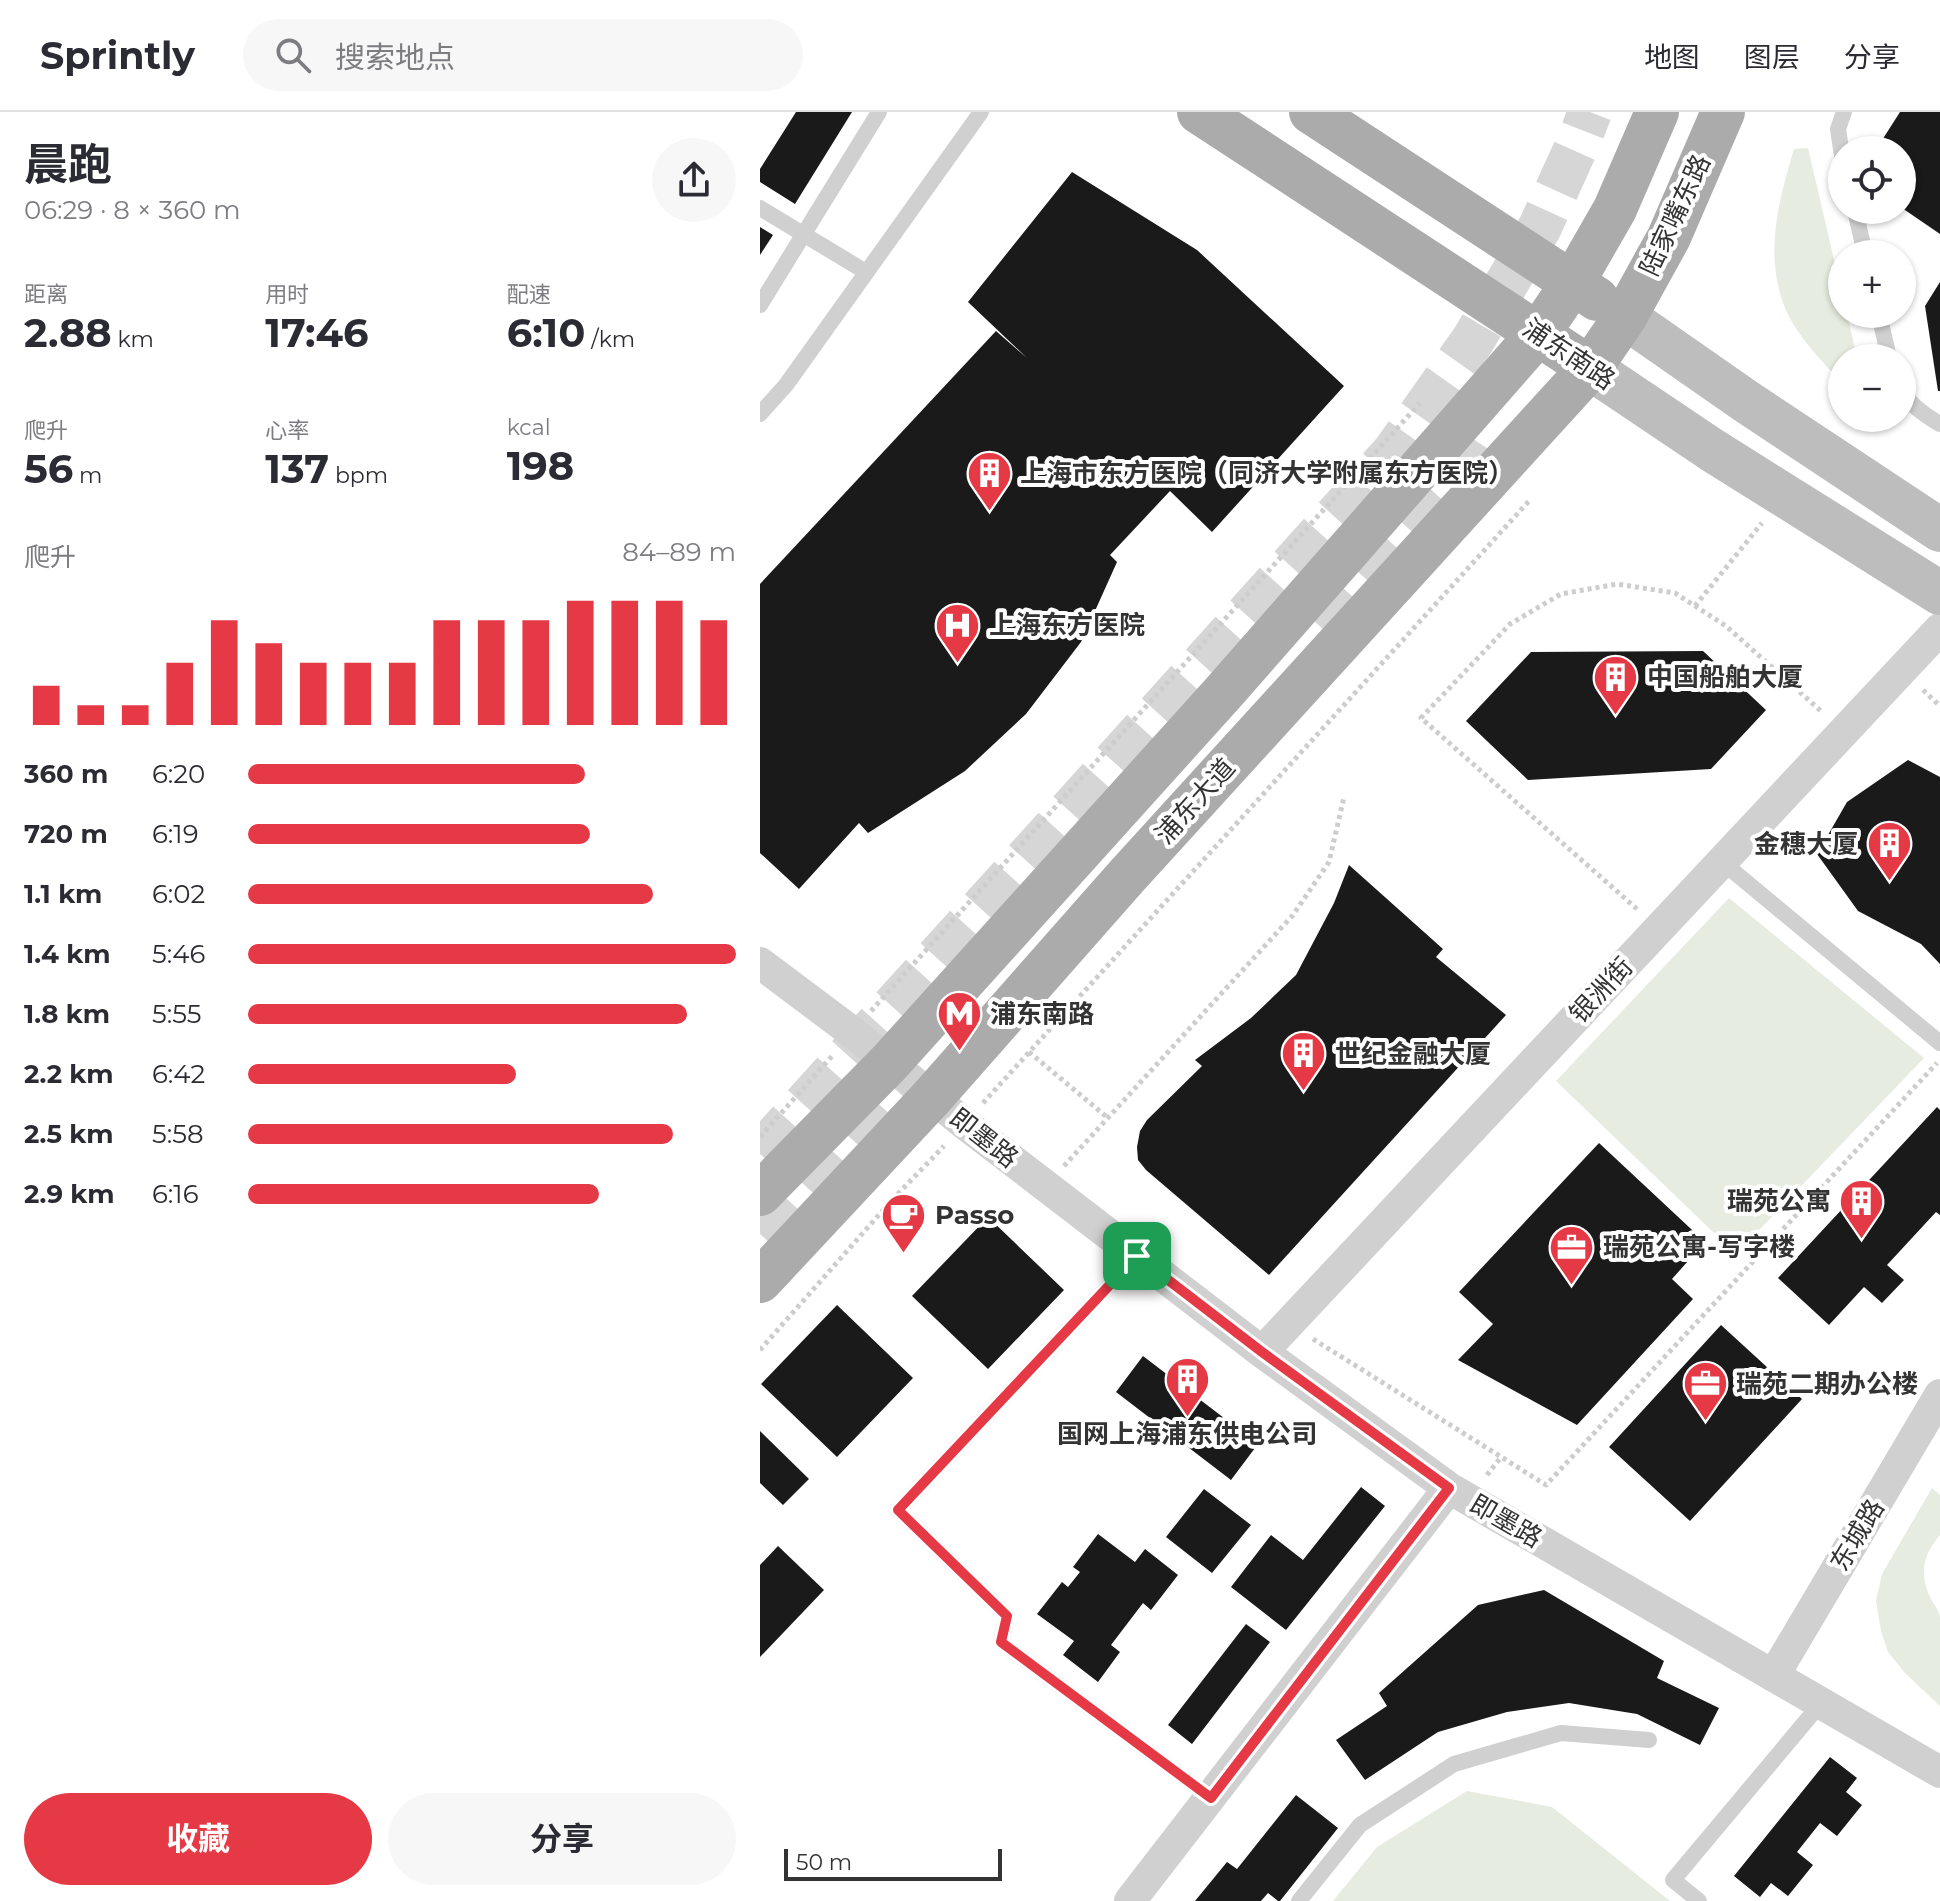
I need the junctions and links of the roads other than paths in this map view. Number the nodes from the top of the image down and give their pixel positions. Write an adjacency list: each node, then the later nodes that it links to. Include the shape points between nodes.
1 (879, 112): 10 (lane)
2 (981, 112): 11 (lane)
3 (1199, 112): 15 (main road, 浦东南路)
4 (1311, 112): 12 (main road)
5 (1657, 112): 12 (main road, via 1615,209)
6 (1723, 112): 14 (main road, 陆家嘴东路, via 1669,237)
7 (1844, 112): 8 (lane)
8 (1839, 136)
9 (760, 208): 10 (lane)
10 (803, 235): 11 (lane); 13 (lane)
11 (866, 272): 18 (lane)
12 (1572, 284): 14 (main road); 15 (main road, 浦东大道)
13 (760, 305)
14 (1625, 317): 16 (main road, 浦东大道); 20 (main road)
15 (1538, 334): 16 (main road, 浦东南路); 26 (main road, 浦东大道)
16 (1590, 368): 21 (main road, 浦东南路); 27 (main road, 浦东大道, via 1126,877)
17 (1916, 406): 19 (lane)
18 (760, 414)
19 (1940, 424)
20 (1940, 530)
21 (1940, 593)
22 (1940, 629): 23 (street, 银洲街)
23 (1721, 861): 25 (lane); 31 (street, 银洲街)
24 (760, 963): 26 (street, 即墨路)
25 (1940, 1043)
26 (889, 1063): 27 (street, 即墨路); 28 (main road, 浦东大道)
27 (948, 1110): 29 (street, 即墨路); 30 (main road, 浦东大道)
28 (760, 1194)
29 (1137, 1256): 31 (street, 即墨路); 38 (lane, via 898,1510 1007,1616 1001,1642)
30 (760, 1281)
31 (1262, 1352): 33 (street, 即墨路)
32 (1940, 1395): 34 (street, 东城路)
33 (1449, 1488): 34 (street, 即墨路); 38 (street)
34 (1774, 1675): 35 (street, 即墨路)
35 (1822, 1702): 37 (street, 即墨路); 41 (lane, via 1673,1880)
36 (1649, 1740): 40 (lane, via 1561,1733 1454,1764 1360,1825)
37 (1940, 1772)
38 (1211, 1798): 39 (street)
39 (1130, 1901)
40 (1299, 1901)
41 (1699, 1901)

